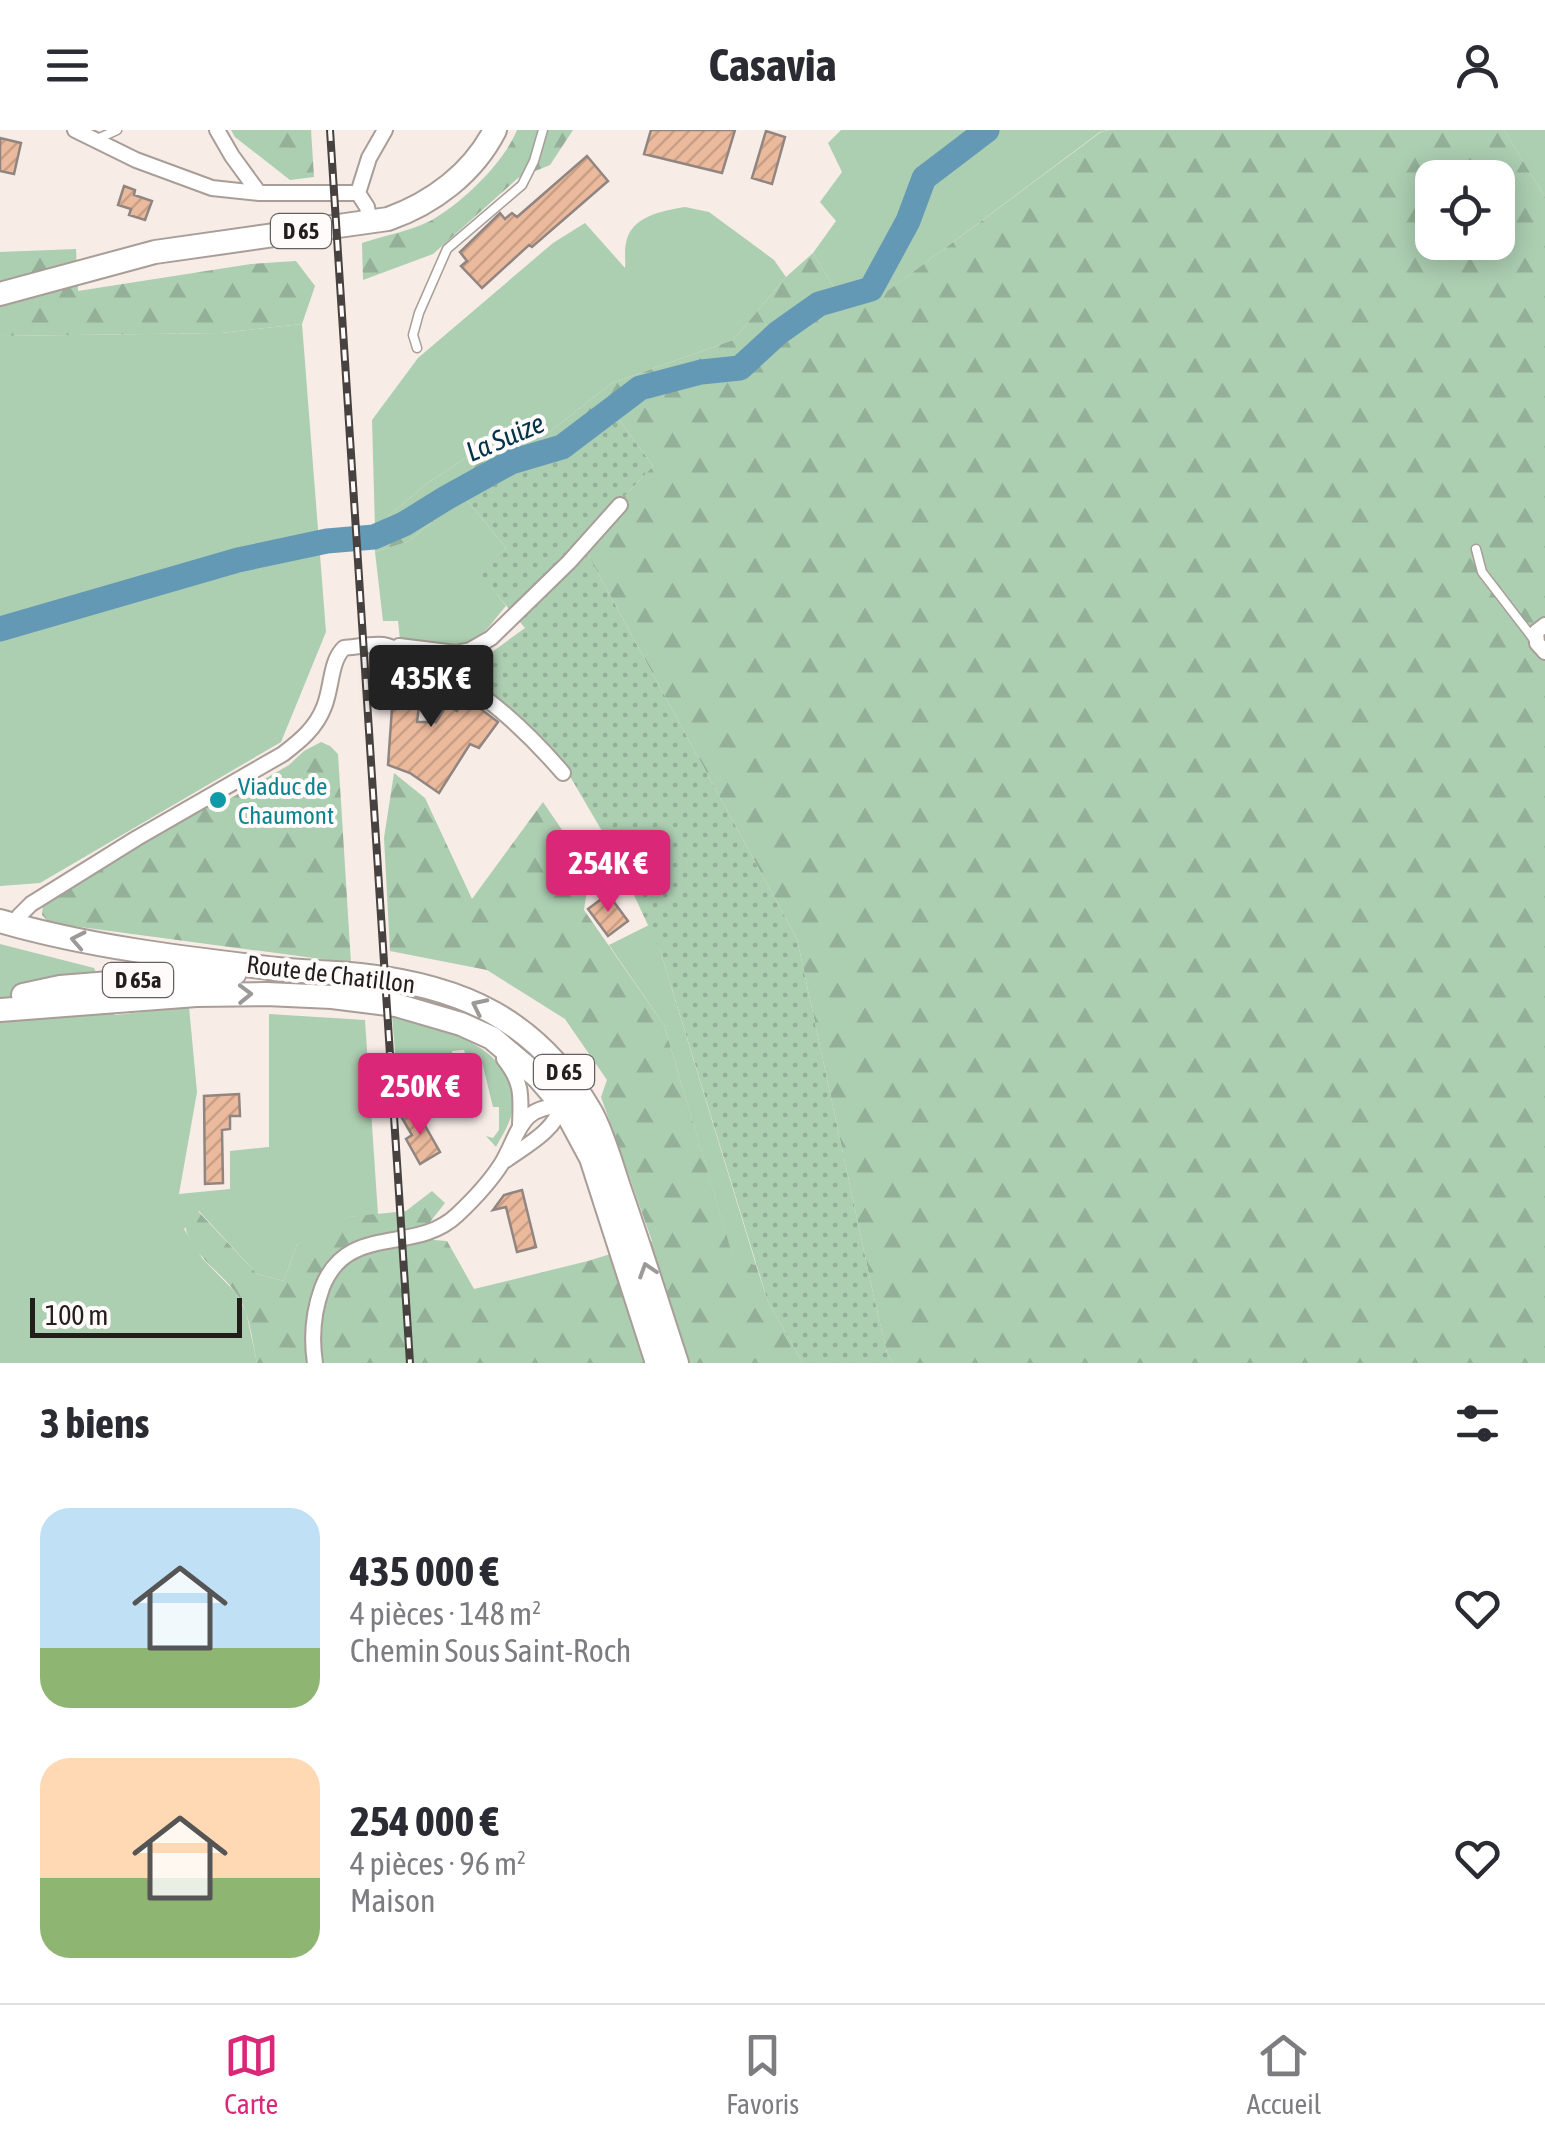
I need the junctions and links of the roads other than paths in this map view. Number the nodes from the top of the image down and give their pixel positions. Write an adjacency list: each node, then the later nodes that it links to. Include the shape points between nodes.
1 (75, 130): 7 (street)
2 (116, 130): 7 (lane)
3 (218, 130): 8 (street)
4 (385, 130): 9 (street)
5 (495, 130): 10 (main road, D 65, via 475,161 434,198)
6 (542, 130): 12 (lane, via 522,185 447,249 419,313)
7 (95, 140): 8 (street, via 212,188)
8 (259, 193): 9 (street)
9 (358, 194): 10 (street)
10 (370, 223): 11 (main road, D 65, via 155,252)
11 (0, 294)
12 (417, 348)
13 (620, 505): 16 (street, via 491,638 456,652)
14 (1476, 549): 17 (lane, via 1482,572)
15 (1545, 625): 17 (street, via 1536,632)
16 (384, 645): 18 (street, via 422,659 482,697); 19 (street, via 340,650 316,725 283,754)
17 (1541, 647)
18 (563, 774)
19 (7, 923): 20 (main road, Route de Chatillon / D 65, one-way to 19)
20 (278, 969): 22 (main road, D 65a, via 60,987); 24 (main road, Route de Chatillon / D 65, one-way to 20, via 532,1038 459,996 360,975)
21 (332, 998): 22 (main road, Route de Chatillon / D 65a, one-way to 21, via 196,994); 23 (main road, Route de Chatillon / D 65, via 396,1005)
22 (0, 1006)
23 (461, 1024): 25 (main road, Route de Chatillon / D 65, via 516,1056); 27 (street, via 517,1075)
24 (572, 1082): 25 (street); 26 (main road, Route de Chatillon / D 65)
25 (563, 1106): 26 (main road, Route de Chatillon / D 65); 27 (street, via 544,1106); 28 (street)
26 (583, 1120): 28 (street); 31 (main road, Route de Chatillon / D 65); 32 (main road, Route de Chatillon / D 65, one-way to 26, via 602,1138)
27 (520, 1125): 29 (street)
28 (548, 1130): 29 (street)
29 (501, 1164): 30 (street, via 450,1222 365,1245 335,1263 316,1303)
30 (315, 1363)
31 (657, 1363)
32 (678, 1363)

